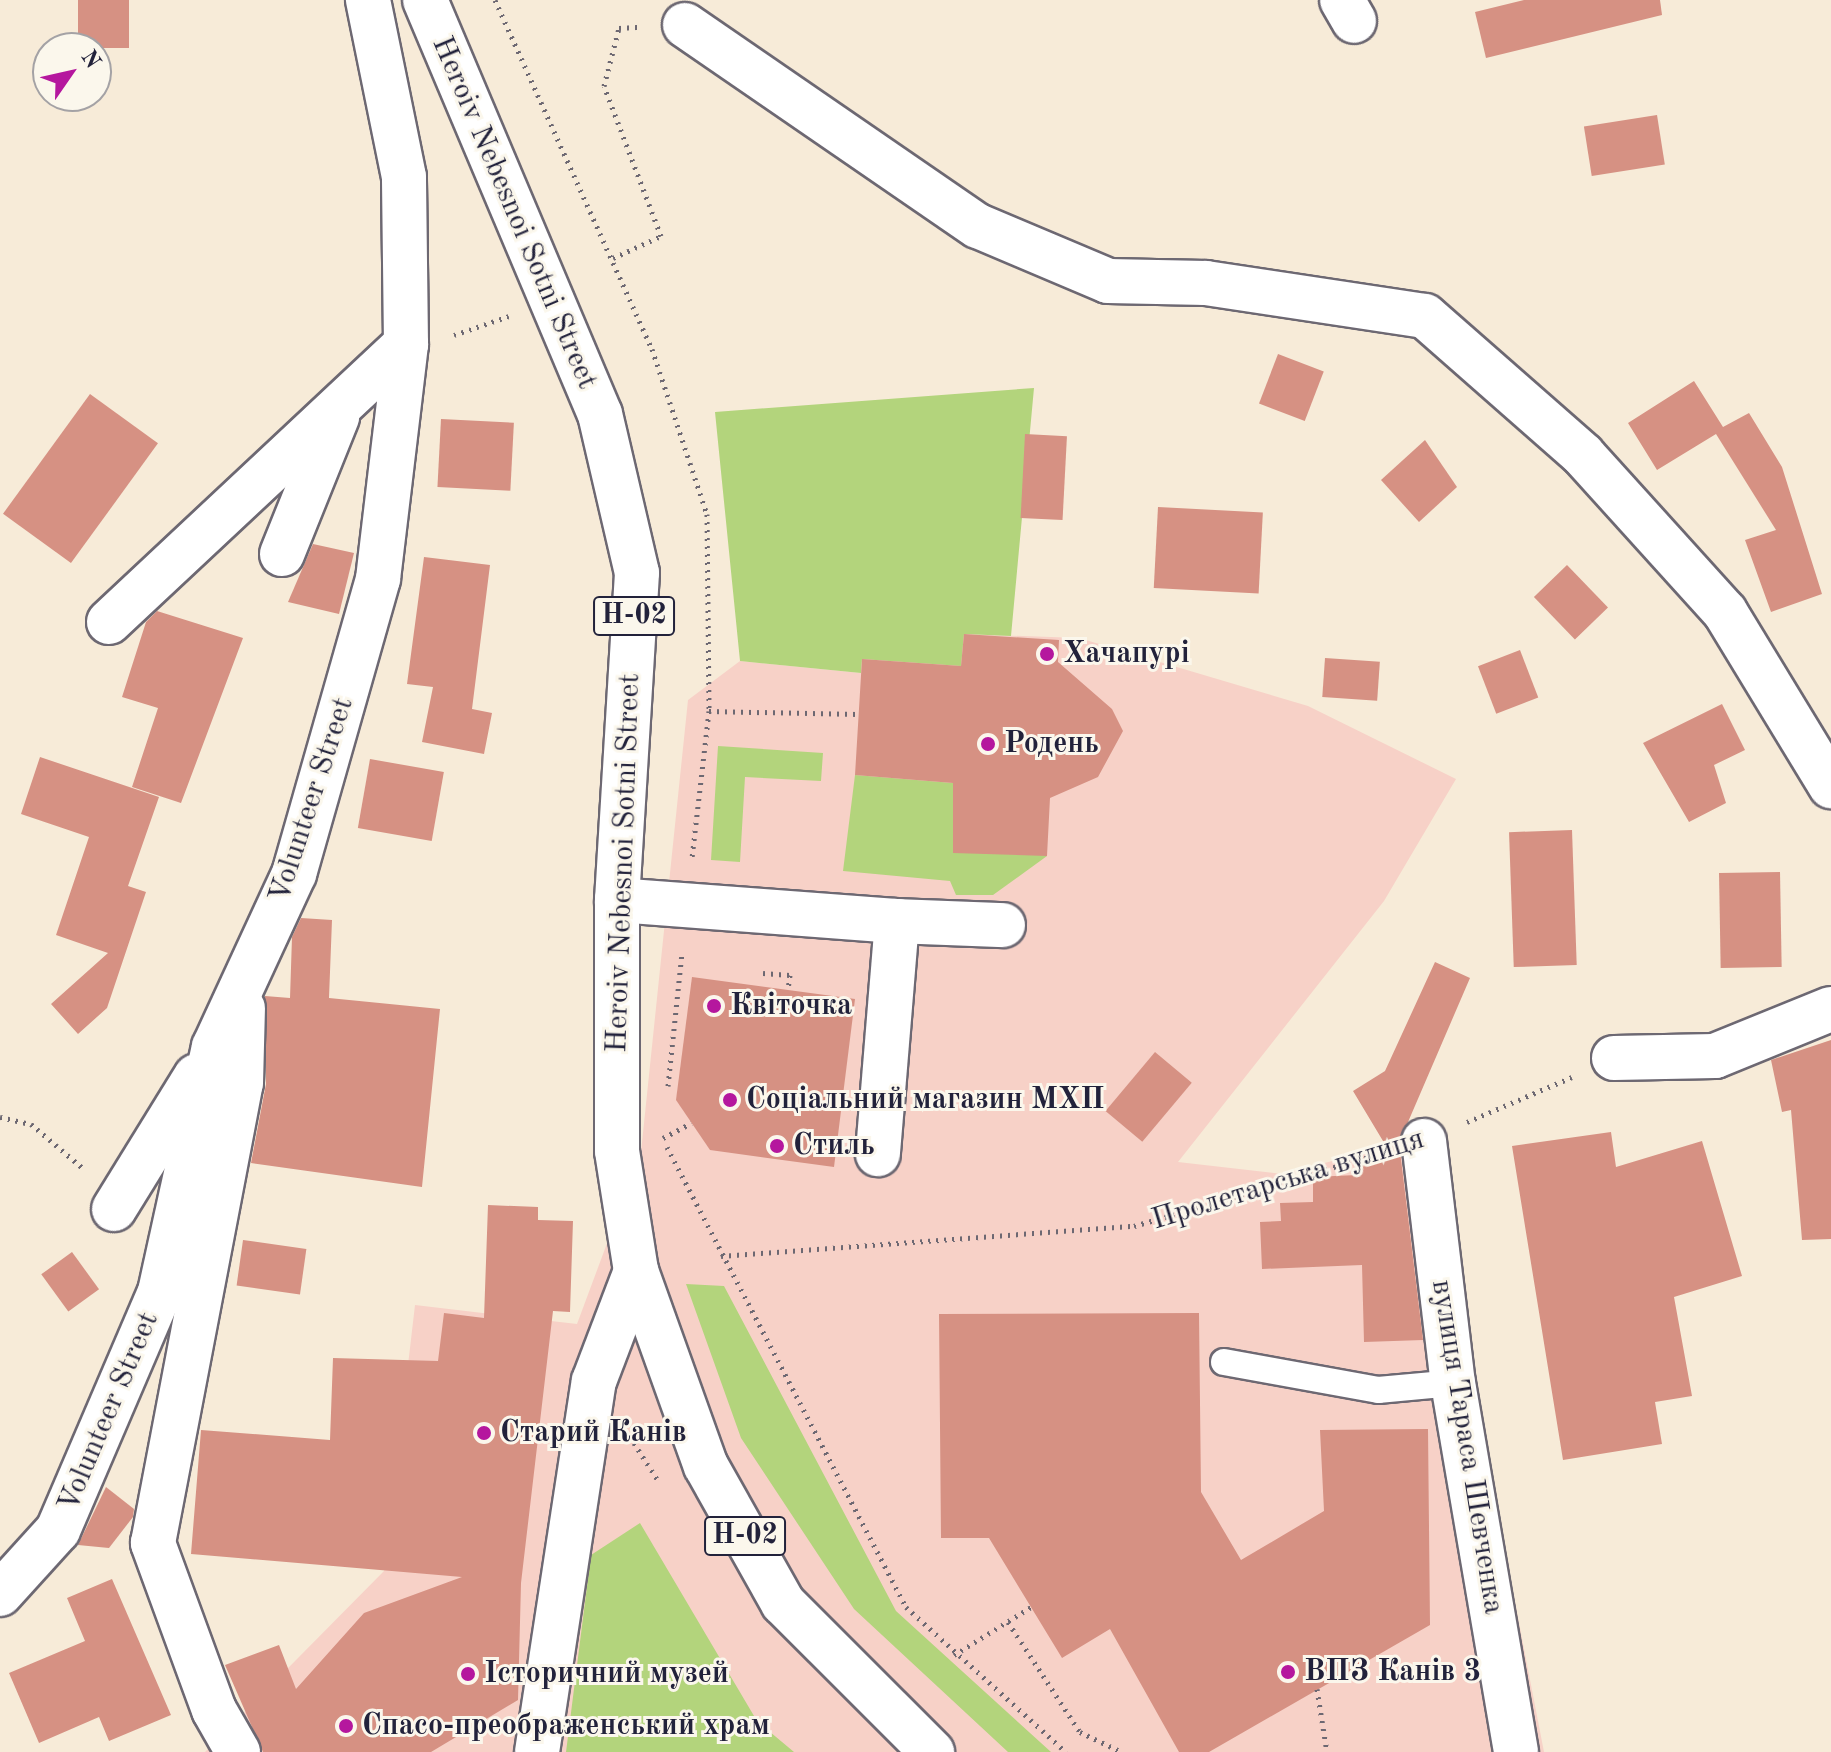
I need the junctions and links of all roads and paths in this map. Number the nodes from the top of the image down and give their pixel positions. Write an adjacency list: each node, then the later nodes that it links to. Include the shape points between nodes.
1 (368, 0): 6 (street, Volunteer Street, via 404,177)
2 (425, 0): 13 (street, Heroiv Nebesnoi Sotni Street / Н-02, via 600,414 637,573)
3 (685, 25): 4 (path, via 619,28 604,86 661,236); 12 (street, via 978,226 1108,281 1206,283 1425,316 1583,455 1725,612)
4 (613, 258)
5 (512, 315): 6 (path)
6 (405, 348): 7 (street); 17 (street, Volunteer Street, via 378,579 294,874)
7 (342, 403): 8 (street); 9 (street)
8 (282, 554)
9 (109, 622)
10 (709, 711): 11 (path)
11 (858, 714)
12 (1831, 786)
13 (617, 900): 14 (street); 29 (street, Heroiv Nebesnoi Sotni Street / Н-02, via 617,1151)
14 (897, 921): 15 (street); 26 (street)
15 (1003, 925)
16 (763, 973): 18 (path, via 790,975)
17 (244, 983): 20 (street, Volunteer Street); 37 (street, via 241,1083 153,1543 214,1710)
18 (788, 990)
19 (1831, 1009): 21 (street, via 1715,1056)
20 (214, 1047): 27 (street); 32 (street, Volunteer Street, via 160,1292 58,1530)
21 (1614, 1058): 25 (path, Пролетарська вулиця)
22 (0, 1117): 27 (path, via 31,1124 87,1172)
23 (691, 1123): 24 (path)
24 (663, 1139)
25 (1424, 1141): 28 (path, Пролетарська вулиця, via 1134,1226); 31 (street, вулиця Тараса Шевченка)
26 (878, 1154)
27 (114, 1209)
28 (721, 1256)
29 (636, 1271): 38 (street, Heroiv Nebesnoi Sotni Street, via 594,1381); 39 (street, Н-02, via 706,1466 783,1603)
30 (1224, 1362): 31 (lane, via 1378,1390)
31 (1453, 1383): 42 (street, вулиця Тараса Шевченка)
32 (0, 1594)
33 (1031, 1607): 34 (path)
34 (1008, 1622): 35 (path); 40 (path, via 1080,1732)
35 (954, 1655)
36 (1317, 1689): 41 (path)
37 (238, 1752)
38 (537, 1752)
39 (932, 1752)
40 (1122, 1752)
41 (1327, 1752)
42 (1516, 1752)

